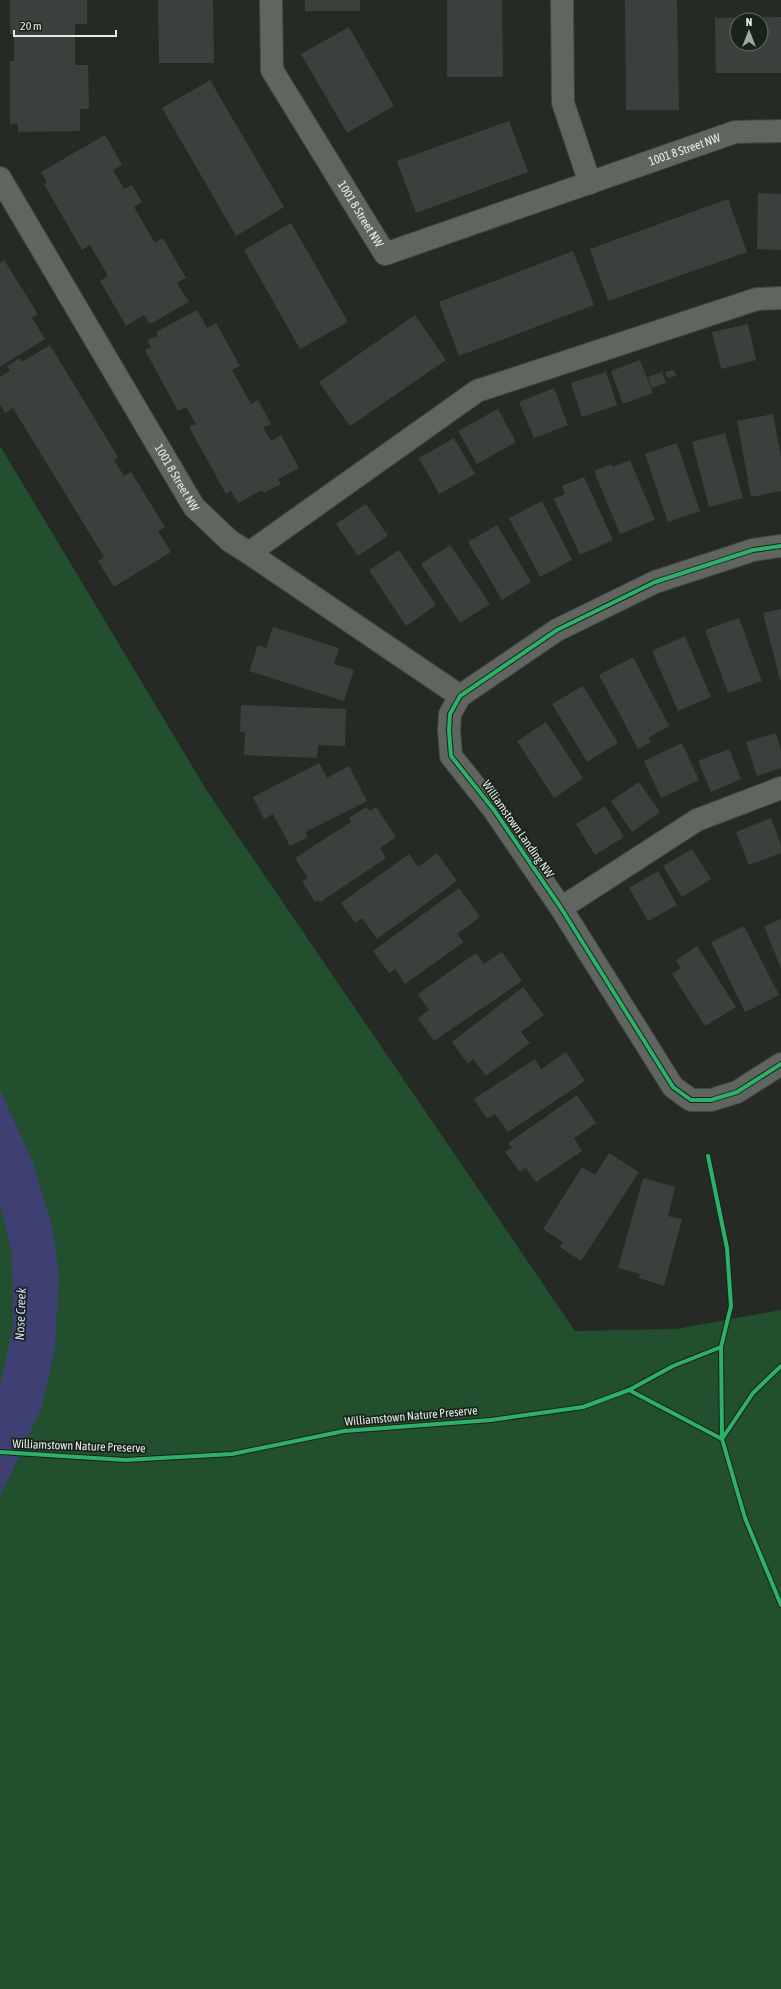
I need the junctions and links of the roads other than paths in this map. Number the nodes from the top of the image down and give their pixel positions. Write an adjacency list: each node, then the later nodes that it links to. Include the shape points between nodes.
1 (271, 0): 5 (street, 1001 8 Street NW, via 272,70 385,254)
2 (562, 0): 5 (street, via 563,102)
3 (781, 131): 5 (street, 1001 8 Street NW, via 735,132)
4 (0, 178): 8 (street, 1001 8 Street NW, via 194,507 230,541)
5 (590, 183)
6 (781, 298): 8 (street, via 757,299 477,391)
7 (781, 546): 9 (street, Williamstown Landing NW, via 753,550 654,582 557,630)
8 (249, 553): 9 (street, 1001 8 Street NW)
9 (460, 696): 11 (street, Williamstown Landing NW, via 450,714 451,756 494,810)
10 (781, 788): 11 (street, via 697,820)
11 (561, 908): 12 (street, Williamstown Landing NW, via 673,1087 691,1100 711,1100 737,1092)
12 (781, 1064)

